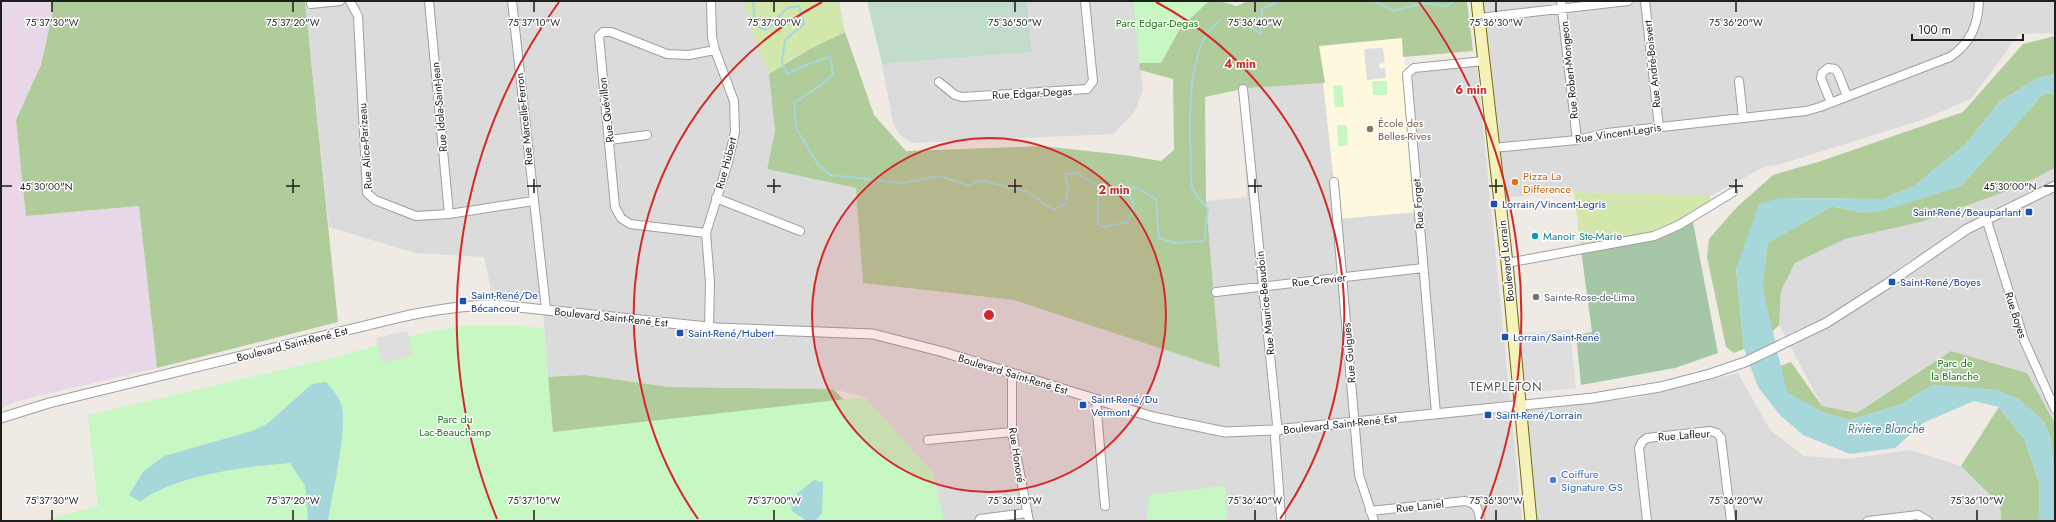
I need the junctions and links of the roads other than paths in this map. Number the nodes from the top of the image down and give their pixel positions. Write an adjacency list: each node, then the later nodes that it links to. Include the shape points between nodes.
1 (340, 1): 11 (street)
2 (350, 1): 32 (street, Rue Alice-Parizeau, via 358,16 367,193 375,200 416,216)
3 (429, 1): 32 (street, Rue Idola-Saint-Jean)
4 (512, 1): 31 (street, Rue Marcelle-Ferron)
5 (711, 1): 14 (street, Rue Hubert)
6 (1085, 1): 17 (street, Rue Edgar-Degas, via 1092,76 1091,85 1087,89 962,97 955,95)
7 (1477, 1): 13 (main road, Boulevard Lorrain)
8 (1628, 1): 12 (street)
9 (1645, 1): 22 (street, Rue André-Boisvert)
10 (1979, 1): 19 (street, Rue Vincent-Legris, via 1974,31 1965,45 1950,57)
11 (311, 4)
12 (1562, 5): 13 (street); 25 (street, Rue Robert-Mongeon)
13 (1479, 18): 15 (main road, Boulevard Lorrain)
14 (714, 50): 24 (street, Rue Quévillon, via 689,55 667,54 611,32 602,32 598,46); 30 (street, Rue Hubert, via 734,101 735,132)
15 (1484, 61): 26 (main road, Boulevard Lorrain); 37 (street, Rue Forget, via 1414,68 1407,74)
16 (1739, 81): 21 (street)
17 (939, 82)
18 (1243, 89): 39 (street, Rue Maurice-Beaudoin)
19 (1847, 96): 20 (street, Rue Vincent-Legris); 20 (street, via 1838,73 1835,69 1828,68 1822,73 1821,78)
20 (1831, 103): 21 (street, Rue Vincent-Legris, via 1806,111)
21 (1743, 118): 22 (street, Rue Vincent-Legris)
22 (1659, 127): 25 (street, Rue Vincent-Legris, via 1607,133)
23 (647, 135): 24 (street)
24 (610, 140): 35 (street, Rue Quévillon, via 615,207 621,218 630,224)
25 (1577, 140): 26 (street, Rue Vincent-Legris)
26 (1493, 148): 36 (main road, Boulevard Lorrain)
27 (1334, 182): 38 (street, Rue Guigues)
28 (2055, 186): 33 (street, Boulevard Saint-René Est)
29 (1733, 192): 36 (street, via 1679,225 1654,236)
30 (716, 198): 34 (street); 35 (street, Rue Hubert)
31 (533, 201): 32 (street, Rue Alice-Parizeau); 41 (street, Rue Marcelle-Ferron)
32 (448, 214)
33 (1986, 218): 45 (street, Boulevard Saint-René Est, via 1838,316 1745,362 1696,378 1631,392); 46 (street, Rue Boyes, via 2024,340)
34 (800, 231)
35 (706, 233): 42 (street, Rue Hubert, via 710,282)
36 (1507, 264): 45 (main road, Boulevard Lorrain)
37 (1422, 268): 38 (street, Rue Crevier); 47 (street, Rue Forget)
38 (1343, 278): 39 (street, Rue Crevier); 49 (street, Rue Guigues)
39 (1264, 286): 40 (street, Rue Crevier); 50 (street, Rue Maurice-Beaudoin, via 1277,424)
40 (1216, 292)
41 (546, 309): 42 (street, Boulevard Saint-René Est); 48 (street, Boulevard Saint-René Est, via 472,305 430,311 49,403)
42 (709, 327): 43 (street, Boulevard Saint-René Est, via 873,334)
43 (1012, 373): 44 (street, Boulevard Saint-René Est); 51 (street, Rue Honoré)
44 (1096, 400): 50 (street, Boulevard Saint-René Est, via 1153,417 1215,430 1234,433); 53 (street)
45 (1520, 405): 47 (street, Boulevard Saint-René Est); 60 (main road, Boulevard Lorrain)
46 (2055, 409)
47 (1436, 414): 49 (street, Boulevard Saint-René Est)
48 (1, 418)
49 (1356, 422): 50 (street, Boulevard Saint-René Est); 54 (street, Rue Guigues, via 1359,475)
50 (1275, 430): 56 (street, Rue Maurice-Beaudoin)
51 (1012, 432): 52 (street); 55 (street, Rue Honoré)
52 (928, 440)
53 (1106, 506)
54 (1370, 511): 58 (street, Rue Guigues); 59 (street, Rue Laniel, via 1465,501 1473,503 1478,508)
55 (1028, 517): 57 (street, Rue Honoré)
56 (1281, 517)
57 (979, 521)
58 (1374, 521)
59 (1480, 521)
60 (1531, 521)
61 (1646, 521): 62 (street, Rue Lafleur, via 1639,448 1642,442 1647,438 1710,431 1717,433 1721,438)
62 (1731, 521)
63 (1868, 521): 64 (street, via 1918,515)
64 (1928, 521)

